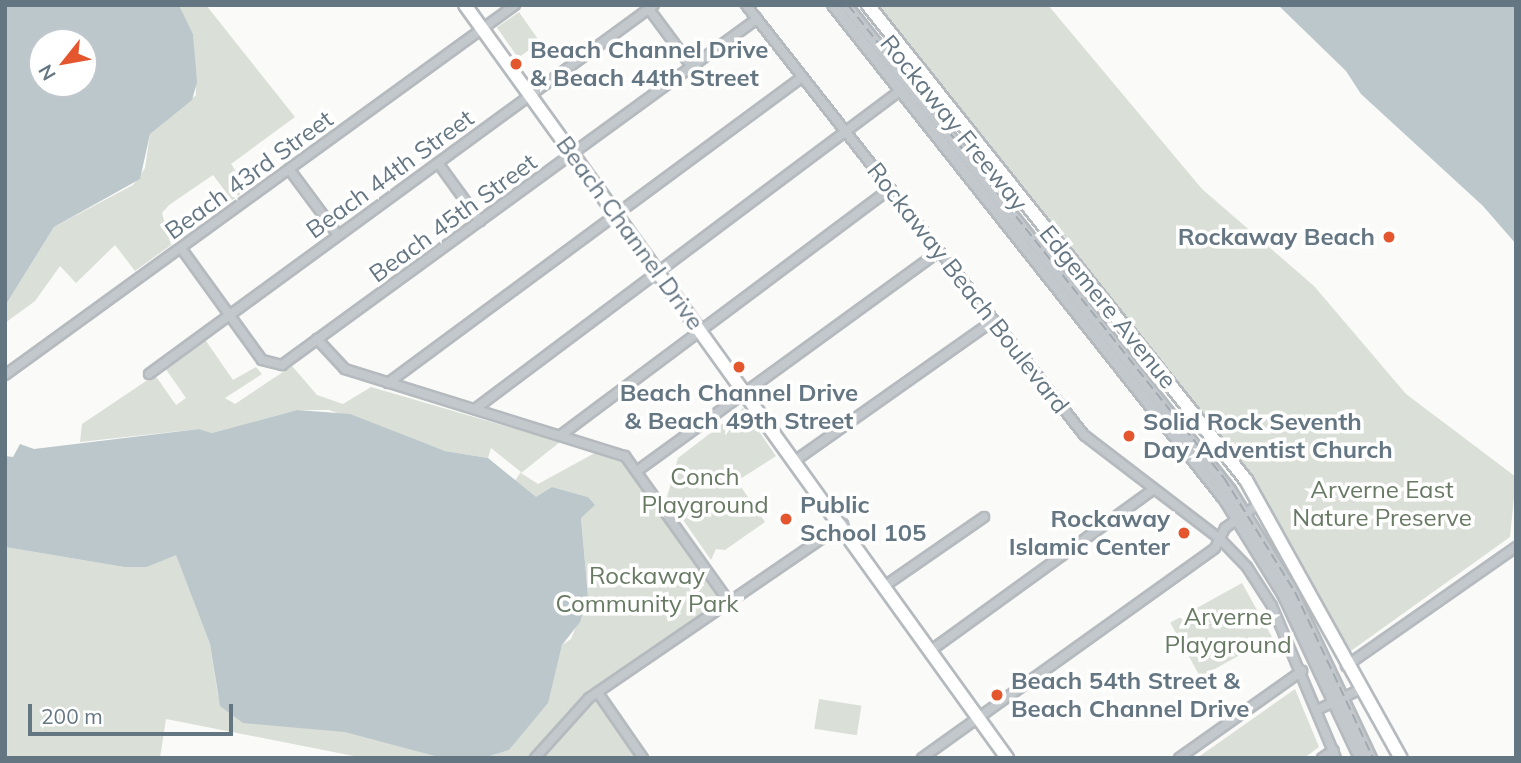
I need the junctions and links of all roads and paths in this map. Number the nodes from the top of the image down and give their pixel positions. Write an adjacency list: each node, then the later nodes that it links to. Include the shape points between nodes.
1 (465, 5): 9 (main road, Beach Channel Drive)
2 (515, 5): 9 (street, Beach 43rd Street)
3 (746, 5): 8 (street, Rockaway Beach Boulevard)
4 (833, 5): 13 (street, Rockaway Freeway)
5 (846, 5): 13 (street, Rockaway Freeway)
6 (868, 5): 11 (main road, Edgemere Avenue)
7 (651, 7): 10 (street); 14 (street, Beach 44th Street)
8 (757, 19): 10 (street, Beach 45th Street); 12 (street, Rockaway Beach Boulevard)
9 (481, 30): 14 (main road, Beach Channel Drive); 18 (street, Beach 43rd Street)
10 (692, 67): 16 (street, Beach 45th Street)
11 (922, 74): 13 (street); 39 (main road, Edgemere Avenue)
12 (801, 78): 15 (street, Rockaway Beach Boulevard); 20 (street)
13 (905, 87): 15 (street); 41 (street, Rockaway Freeway)
14 (529, 96): 16 (main road, Beach Channel Drive); 17 (street, Beach 44th Street)
15 (845, 134): 19 (street, Rockaway Beach Boulevard); 25 (street)
16 (573, 154): 20 (main road, Beach Channel Drive); 21 (street, Beach 45th Street)
17 (438, 163): 21 (street); 22 (street, Beach 44th Street)
18 (289, 169): 22 (street); 23 (street, Beach 43rd Street)
19 (890, 190): 24 (street, Rockaway Beach Boulevard); 28 (street)
20 (615, 213): 25 (main road, Beach Channel Drive); 32 (street)
21 (480, 221): 29 (street, Beach 45th Street)
22 (338, 235): 26 (street, Beach 44th Street)
23 (181, 248): 26 (street); 31 (street, Beach 43rd Street)
24 (938, 252): 27 (street, Rockaway Beach Boulevard); 33 (street)
25 (658, 271): 28 (main road, Beach Channel Drive); 34 (street)
26 (229, 315): 29 (street, Beach 45th Street, via 271,367); 30 (street, Beach 44th Street)
27 (993, 321): 36 (street); 38 (street, Rockaway Beach Boulevard, via 1087,438)
28 (700, 329): 33 (main road, Beach Channel Drive); 35 (street)
29 (317, 339): 32 (street, via 339,367)
30 (149, 374)
31 (5, 375)
32 (388, 383): 34 (street)
33 (746, 391): 36 (main road, Beach Channel Drive); 37 (street)
34 (475, 408): 35 (street)
35 (561, 435): 37 (street, via 620,453)
36 (796, 460): 42 (main road, Beach Channel Drive)
37 (637, 471): 46 (street)
38 (1154, 489): 43 (street, Rockaway Beach Boulevard); 47 (street)
39 (1259, 504): 41 (street); 48 (main road, Edgemere Avenue)
40 (984, 517): 45 (street)
41 (1242, 517): 43 (street); 52 (street, Rockaway Freeway, via 1288,582)
42 (841, 525): 45 (main road, Beach Channel Drive); 46 (street)
43 (1220, 539): 49 (street, Rockaway Beach Boulevard, via 1261,586); 54 (street)
44 (1516, 547): 48 (street)
45 (885, 585): 47 (main road, Beach Channel Drive)
46 (730, 604): 51 (street)
47 (932, 649): 54 (main road, Beach Channel Drive)
48 (1346, 666): 50 (main road)
49 (1302, 671): 53 (street, Rockaway Beach Boulevard); 61 (street)
50 (1361, 689): 52 (street); 65 (main road)
51 (598, 693): 56 (street); 57 (street)
52 (1338, 700): 53 (street); 63 (street, Rockaway Freeway); 64 (street, Rockaway Freeway)
53 (1319, 709): 55 (street, Rockaway Beach Boulevard)
54 (981, 716): 58 (street); 59 (main road, Beach Channel Drive); 60 (main road, Beach Channel Drive)
55 (1335, 754): 62 (street)
56 (536, 758)
57 (643, 758)
58 (922, 758)
59 (1007, 758)
60 (1016, 758)
61 (1179, 758)
62 (1322, 758)
63 (1360, 758)
64 (1371, 758)
65 (1401, 758)

